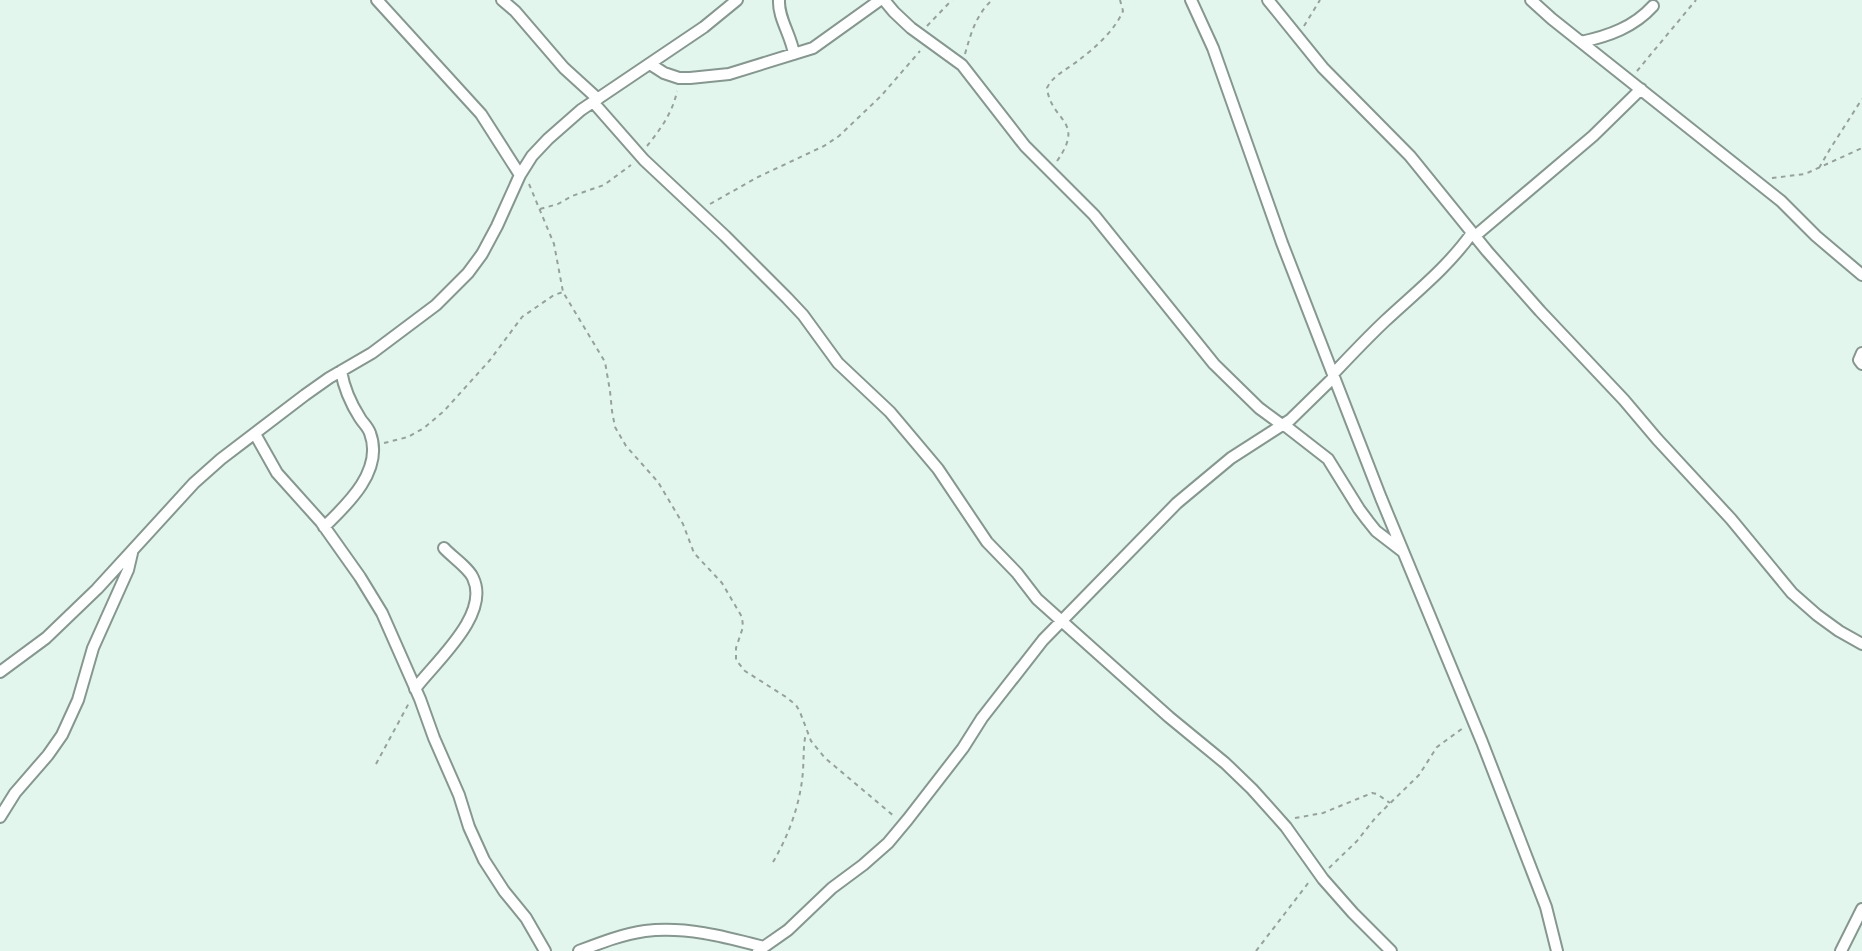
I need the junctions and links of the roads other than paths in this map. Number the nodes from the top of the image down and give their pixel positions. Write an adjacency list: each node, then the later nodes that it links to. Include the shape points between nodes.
1 (377, 0): 15 (street, via 481,114)
2 (502, 0): 14 (street)
3 (737, 0): 12 (street)
4 (779, 0): 11 (street, via 778,8)
5 (882, 0): 11 (street, via 813,48); 22 (street, via 962,65 1025,146 1094,215 1214,364 1259,408)
6 (1191, 0): 21 (street, via 1225,80)
7 (1268, 0): 16 (street, via 1339,86 1410,156)
8 (1531, 0): 10 (street)
9 (1653, 6): 10 (street, via 1628,26)
10 (1581, 42): 13 (street)
11 (794, 54): 12 (street, via 729,74 690,78 663,73)
12 (650, 64): 14 (street)
13 (1641, 89): 16 (street, via 1593,136); 17 (street, via 1781,201)
14 (595, 101): 15 (street, via 548,139); 28 (street, via 640,156 787,298 838,363 890,412 938,469 987,542)
15 (522, 173): 20 (street, via 482,254 468,273 436,305)
16 (1474, 235): 21 (street); 29 (street, via 1731,519 1792,593 1817,615)
17 (1862, 275)
18 (1862, 353): 19 (street)
19 (1862, 364)
20 (341, 371): 23 (street); 24 (street, via 346,391 370,434 371,465 357,492)
21 (1333, 375): 22 (street, via 1307,405); 27 (street)
22 (1282, 424): 27 (street, via 1328,459 1376,531); 28 (street, via 1231,458 1177,503)
23 (255, 434): 24 (street, via 277,473); 26 (street, via 194,483)
24 (324, 527): 31 (street, via 382,613)
25 (444, 548): 31 (street, via 473,577 476,601 453,645 426,673)
26 (133, 550): 30 (street, via 46,638); 32 (street, via 62,735)
27 (1403, 552): 38 (street, via 1546,907)
28 (1061, 621): 34 (street, via 1026,661 888,843); 37 (street, via 1252,789 1353,913)
29 (1862, 644)
30 (0, 672)
31 (416, 691): 35 (street, via 484,860)
32 (0, 817)
33 (1862, 909): 39 (street)
34 (761, 949): 36 (street, via 688,930 646,931)
35 (545, 951)
36 (579, 951)
37 (1391, 951)
38 (1557, 951)
39 (1841, 951)

